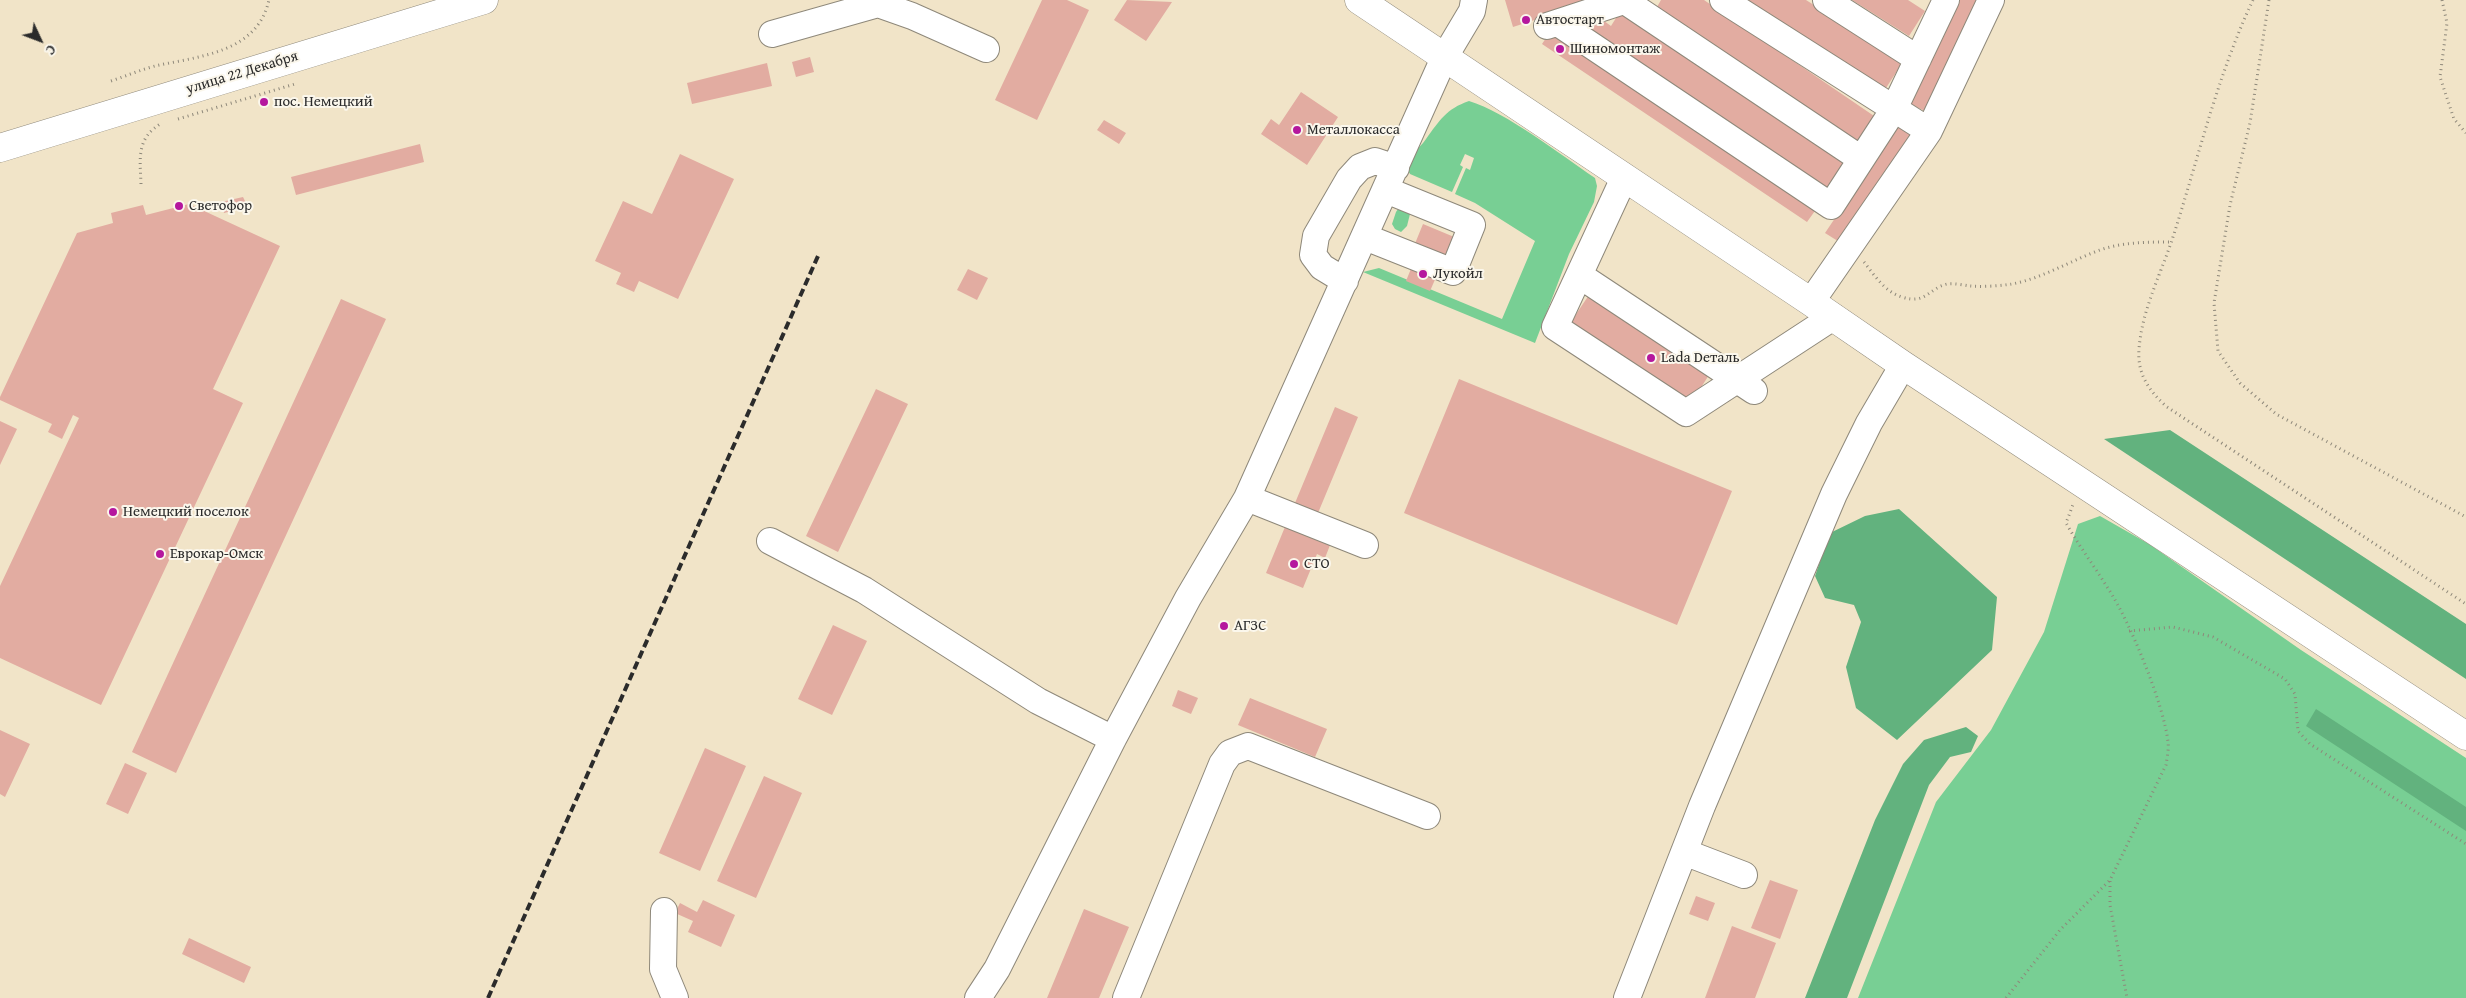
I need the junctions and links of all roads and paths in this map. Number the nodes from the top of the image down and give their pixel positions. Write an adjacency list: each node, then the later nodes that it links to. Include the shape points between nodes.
1 (268, 0): 17 (path, via 256,30 238,44)
2 (484, 0): 24 (main road, улица 22 Декабря)
3 (1358, 0): 15 (main road)
4 (1474, 0): 15 (street, via 1472,11)
5 (1626, 0): 25 (street); 25 (street, via 1551,25 1831,206)
6 (1723, 0): 19 (street)
7 (1826, 0): 16 (street)
8 (1991, 0): 22 (street)
9 (2253, 0): 30 (path, via 2234,40)
10 (2269, 0): 38 (path, via 2250,123 2230,205 2214,303 2218,351 2240,383 2276,414)
11 (2442, 0): 23 (path, via 2448,23 2440,77 2454,119)
12 (1944, 1): 16 (street)
13 (772, 34): 14 (street, via 878,4)
14 (986, 49)
15 (1444, 58): 26 (main road); 27 (street)
16 (1918, 59): 19 (street)
17 (112, 80)
18 (295, 84): 20 (path)
19 (1894, 109): 22 (street); 25 (street)
20 (173, 120)
21 (165, 122): 28 (path, via 152,129 143,142)
22 (1929, 131): 31 (street)
23 (2466, 133)
24 (0, 148)
25 (1861, 159)
26 (1624, 178): 32 (street); 34 (main road)
27 (1391, 179): 29 (street); 29 (street, via 1472,225 1452,272); 33 (street, via 1375,161 1360,167 1349,179 1316,236 1313,255 1322,267)
28 (141, 184)
29 (1365, 237): 33 (street)
30 (2171, 242): 31 (path, via 2133,243 2101,250 2042,276 2010,284 1948,284 1926,297 1913,300 1886,289); 42 (path, via 2150,298 2138,350 2144,381 2154,396)
31 (1850, 246): 34 (street)
32 (1579, 276): 36 (street); 36 (street, via 1555,327 1686,413)
33 (1345, 281): 37 (street)
34 (1822, 309): 35 (main road); 36 (street)
35 (1903, 365): 44 (main road); 48 (street, via 1869,423 1834,494)
36 (1745, 385)
37 (1247, 498): 41 (street); 45 (street, via 1188,598)
38 (2466, 517)
39 (2066, 523): 43 (path, via 2085,557 2110,591)
40 (770, 541): 45 (street, via 864,590 1038,701)
41 (1365, 545)
42 (2466, 604)
43 (2129, 631): 47 (path, via 2173,627 2213,637 2285,679 2295,694 2298,731 2310,744); 50 (path, via 2162,715 2169,744 2166,765)
44 (2466, 736)
45 (1113, 739): 53 (street, via 997,969)
46 (1427, 816): 54 (street, via 1248,746 1230,753 1222,764)
47 (2466, 844)
48 (1684, 852): 49 (street); 55 (street)
49 (1744, 875)
50 (2110, 880): 56 (path, via 2060,930); 57 (path, via 2110,905)
51 (664, 911): 52 (street, via 663,969)
52 (675, 998)
53 (978, 998)
54 (1126, 998)
55 (1627, 998)
56 (2006, 998)
57 (2127, 998)

